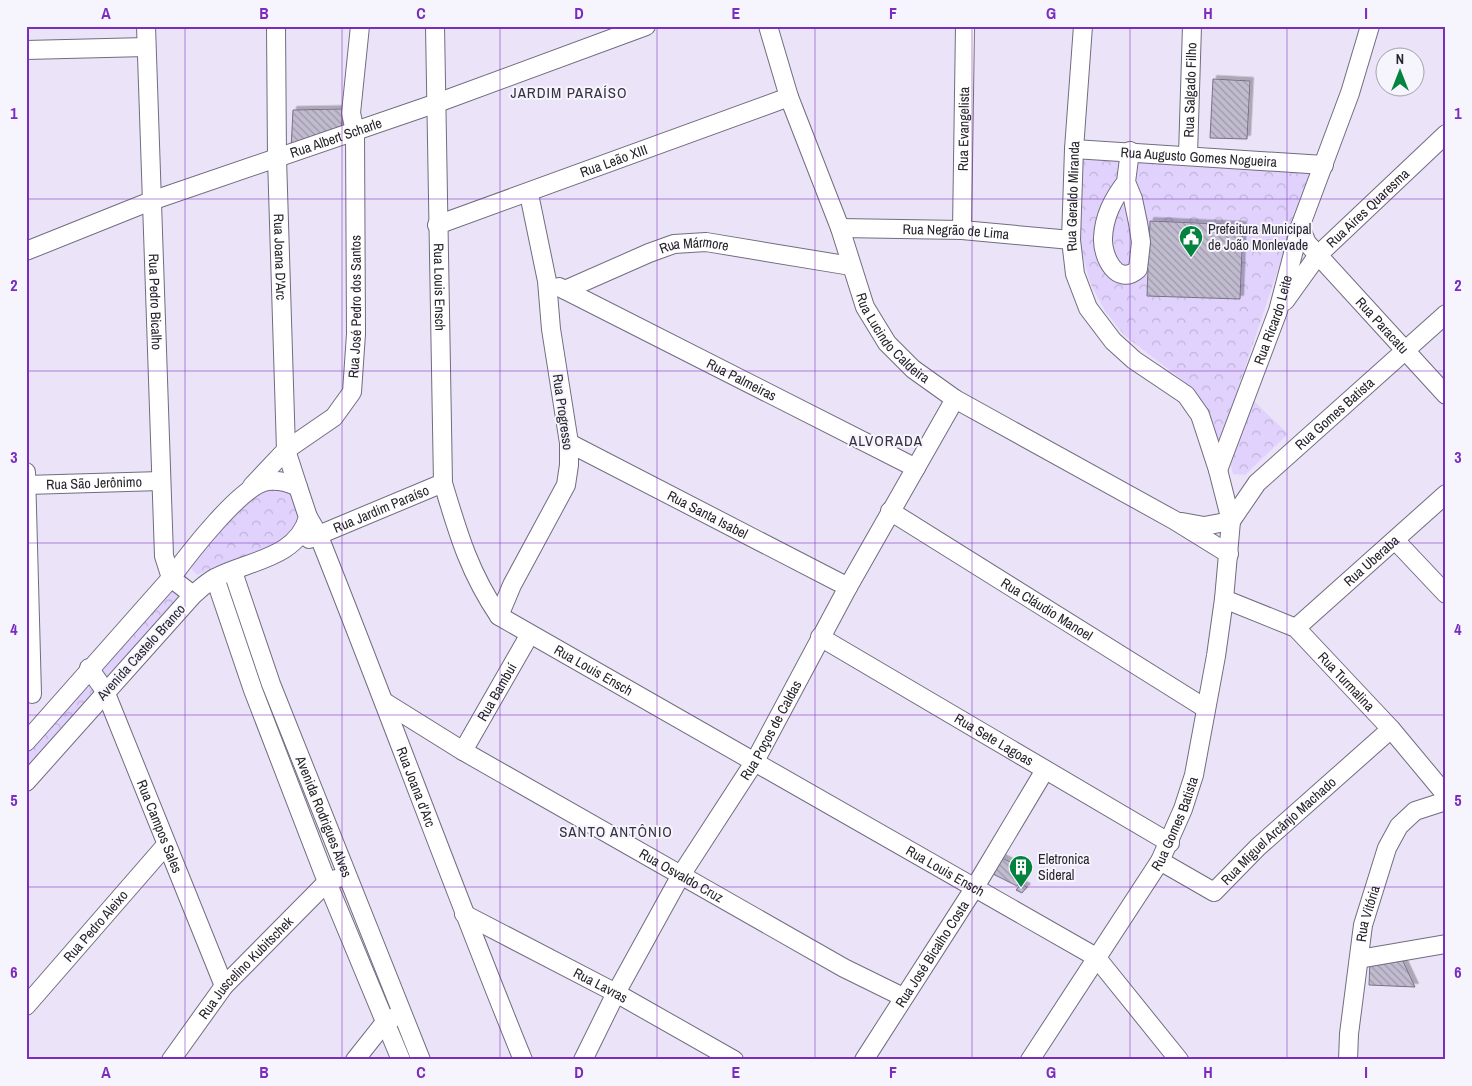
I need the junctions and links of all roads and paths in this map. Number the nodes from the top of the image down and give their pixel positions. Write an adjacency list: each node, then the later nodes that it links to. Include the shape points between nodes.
1 (146, 26): 11 (street, Rua Pedro Bicalho)
2 (276, 26): 20 (street, Rua Joana D'Arc)
3 (360, 26): 15 (street, Rua José Pedro dos Santos, via 351,113)
4 (435, 26): 14 (street, Rua Louis Ensch)
5 (646, 26): 14 (street, Rua Albert Scharle)
6 (768, 26): 13 (street, Rua Lucindo Caldeira)
7 (965, 26): 28 (street, Rua Evangelista)
8 (1083, 26): 17 (street, Rua Geraldo Miranda)
9 (1192, 26): 19 (street, Rua Salgado Filho)
10 (1370, 26): 21 (street, Rua Ricardo Leite)
11 (146, 47): 12 (street); 24 (street, Rua Pedro Bicalho)
12 (26, 50)
13 (789, 97): 23 (street, Rua Leão XIII); 27 (street, Rua Lucindo Caldeira)
14 (437, 103): 15 (street, Rua Albert Scharle); 25 (street, Rua Louis Ensch)
15 (355, 131): 20 (street, Rua Albert Scharle); 41 (street, Rua José Pedro dos Santos, via 356,334 352,392 334,417)
16 (1446, 134): 31 (street, Rua Aires Quaresma)
17 (1074, 149): 18 (street, Rua Augusto Gomes Nogueira); 29 (street, Rua Geraldo Miranda)
18 (1130, 151): 19 (street, Rua Augusto Gomes Nogueira); 22 (street)
19 (1188, 155): 21 (street, Rua Augusto Gomes Nogueira)
20 (277, 158): 24 (street, Rua Albert Scharle); 41 (street, Rua Joana D'Arc)
21 (1324, 165): 26 (street, Rua Ricardo Leite)
22 (1126, 182)
23 (529, 194): 25 (street, Rua Leão XIII); 33 (street, Rua Progresso)
24 (151, 201): 30 (street, Rua Albert Scharle); 45 (street, Rua Pedro Bicalho)
25 (437, 226): 46 (street, Rua Louis Ensch)
26 (1300, 227): 31 (street, Rua Paracatu, via 1307,243); 35 (street, Rua Ricardo Leite)
27 (840, 228): 28 (street, Rua Negrão de Lima); 32 (street, Rua Lucindo Caldeira)
28 (962, 230): 29 (street, Rua Negrão de Lima)
29 (1071, 240): 43 (street, Rua Geraldo Miranda, via 1075,274 1088,308 1113,342 1186,395 1200,414)
30 (26, 251)
31 (1318, 254): 35 (street, Rua Aires Quaresma); 37 (street, Rua Paracatu)
32 (851, 266): 34 (street, Rua Mármore, via 706,242 674,244); 39 (street, Rua Lucindo Caldeira, via 866,307 888,343 913,370)
33 (547, 281): 34 (street); 40 (street, Rua Progresso)
34 (565, 290): 42 (street, Rua Palmeiras)
35 (1278, 311): 43 (street, Rua Ricardo Leite)
36 (1446, 314): 37 (street, Rua Gomes Batista)
37 (1406, 352): 38 (street, Rua Paracatu); 53 (street, Rua Gomes Batista, via 1258,483)
38 (1446, 395)
39 (955, 398): 42 (street, Rua Poços de Caldas); 52 (street, Rua Lucindo Caldeira)
40 (569, 443): 61 (street, Rua Santa Isabel); 65 (street, Rua Progresso, via 566,486 512,585)
41 (286, 450): 47 (street, Rua Joana D'Arc); 48 (street, Avenida Castelo Branco)
42 (916, 468): 50 (street, Rua Poços de Caldas)
43 (1218, 470): 53 (street, Rua Geraldo Miranda)
44 (27, 481): 45 (street, Rua São Jerônimo); 73 (street)
45 (161, 481): 59 (street, Rua Pedro Bicalho, via 164,556)
46 (443, 483): 54 (street, Rua Jardim Paraíso); 65 (street, Rua Louis Ensch, via 465,556)
47 (298, 487): 48 (street, Avenida Castelo Branco, via 286,482 266,481); 51 (street)
48 (248, 490): 59 (street, Avenida Castelo Branco, via 193,549)
49 (1446, 494): 55 (street, Rua Uberaba)
50 (890, 512): 61 (street, Rua Poços de Caldas); 75 (street, Rua Cláudio Manoel)
51 (308, 517): 54 (street, Rua Joana d'Arc); 56 (street, Avenida Castelo Branco, via 300,535)
52 (1174, 520): 53 (street, Rua Lucindo Caldeira, via 1204,526); 57 (street, Rua Lucindo Caldeira)
53 (1231, 521): 57 (street)
54 (318, 534): 56 (street, Avenida Castelo Branco); 74 (street, Rua Joana d'Arc)
55 (1395, 540): 62 (street); 66 (street, Rua Uberaba)
56 (278, 553): 58 (street, Avenida Castelo Branco)
57 (1229, 554): 64 (street, Rua Gomes Batista)
58 (233, 572): 60 (street, Avenida Castelo Branco); 70 (street, Avenida Rodrigues Alves)
59 (171, 578): 63 (street); 69 (street, Avenida Castelo Branco)
60 (214, 578): 63 (street, Avenida Castelo Branco); 71 (street, Avenida Rodrigues Alves)
61 (848, 586): 68 (street, Rua Poços de Caldas)
62 (1446, 594)
63 (193, 595): 72 (street, Avenida Castelo Branco)
64 (1224, 599): 66 (street, Rua Turmalina); 75 (street, Rua Gomes Batista)
65 (499, 616): 67 (street, Rua Louis Ensch)
66 (1296, 628): 76 (street, Rua Turmalina)
67 (530, 634): 78 (street, Rua Bambuí); 79 (street, Rua Louis Ensch)
68 (820, 637): 79 (street, Rua Poços de Caldas); 80 (street, Rua Sete Lagoas)
69 (89, 668): 72 (street, Rua Campos Sales); 77 (street, Avenida Castelo Branco)
70 (271, 684): 71 (street); 88 (street, Avenida Rodrigues Alves)
71 (253, 690): 89 (street, Avenida Rodrigues Alves)
72 (105, 691): 81 (street, Avenida Castelo Branco); 85 (street, Rua Campos Sales)
73 (32, 694)
74 (386, 703): 78 (street, Rua Osvaldo Cruz); 91 (street, Rua Joana d'Arc)
75 (1204, 708): 84 (street, Rua Gomes Batista, via 1194,775)
76 (1392, 729): 82 (street, Rua Turmalina); 86 (street, Rua Miguel Arcânjo Machado, via 1258,847 1214,892)
77 (26, 742)
78 (463, 751): 87 (street, Rua Osvaldo Cruz)
79 (756, 761): 87 (street, Rua Poços de Caldas); 90 (street, Rua Louis Ensch)
80 (1045, 770): 84 (street, Rua Sete Lagoas); 90 (street, Rua José Bicalho Costa)
81 (26, 782)
82 (1446, 795)
83 (1446, 801): 94 (street, Rua Vitória, via 1415,811 1399,826 1387,848 1363,925)
84 (1170, 843): 86 (street, Rua Gomes Batista)
85 (166, 845): 95 (street, Rua Campos Sales); 98 (street, Rua Pedro Aleixo)
86 (1160, 861): 93 (street, Rua Gomes Batista)
87 (681, 875): 96 (street, Rua Poços de Caldas); 97 (street, Rua Osvaldo Cruz, via 844,968)
88 (346, 876): 89 (street); 99 (street, Avenida Rodrigues Alves)
89 (327, 882): 95 (street, Rua Juscelino Kubitschek); 99 (street, Avenida Rodrigues Alves)
90 (975, 887): 93 (street, Rua Louis Ensch); 97 (street, Rua José Bicalho Costa)
91 (464, 914): 96 (street, Rua Lavras); 104 (street, Rua Joana d'Arc)
92 (1446, 944): 94 (street)
93 (1096, 957): 108 (street, Rua Gomes Batista); 109 (street, Rua Louis Ensch)
94 (1359, 959): 110 (street, Rua Vitória)
95 (224, 986): 100 (street, Rua Juscelino Kubitschek)
96 (616, 993): 105 (street, Rua Poços de Caldas); 106 (street, Rua Lavras)
97 (904, 997): 107 (street, Rua José Bicalho Costa)
98 (26, 1006)
99 (394, 1017): 101 (street); 102 (street, Avenida Rodrigues Alves); 103 (street, Avenida Rodrigues Alves)
100 (171, 1060)
101 (355, 1060)
102 (401, 1060)
103 (421, 1060)
104 (523, 1060)
105 (583, 1060)
106 (734, 1060)
107 (864, 1060)
108 (1030, 1060)
109 (1179, 1060)
110 (1348, 1060)

